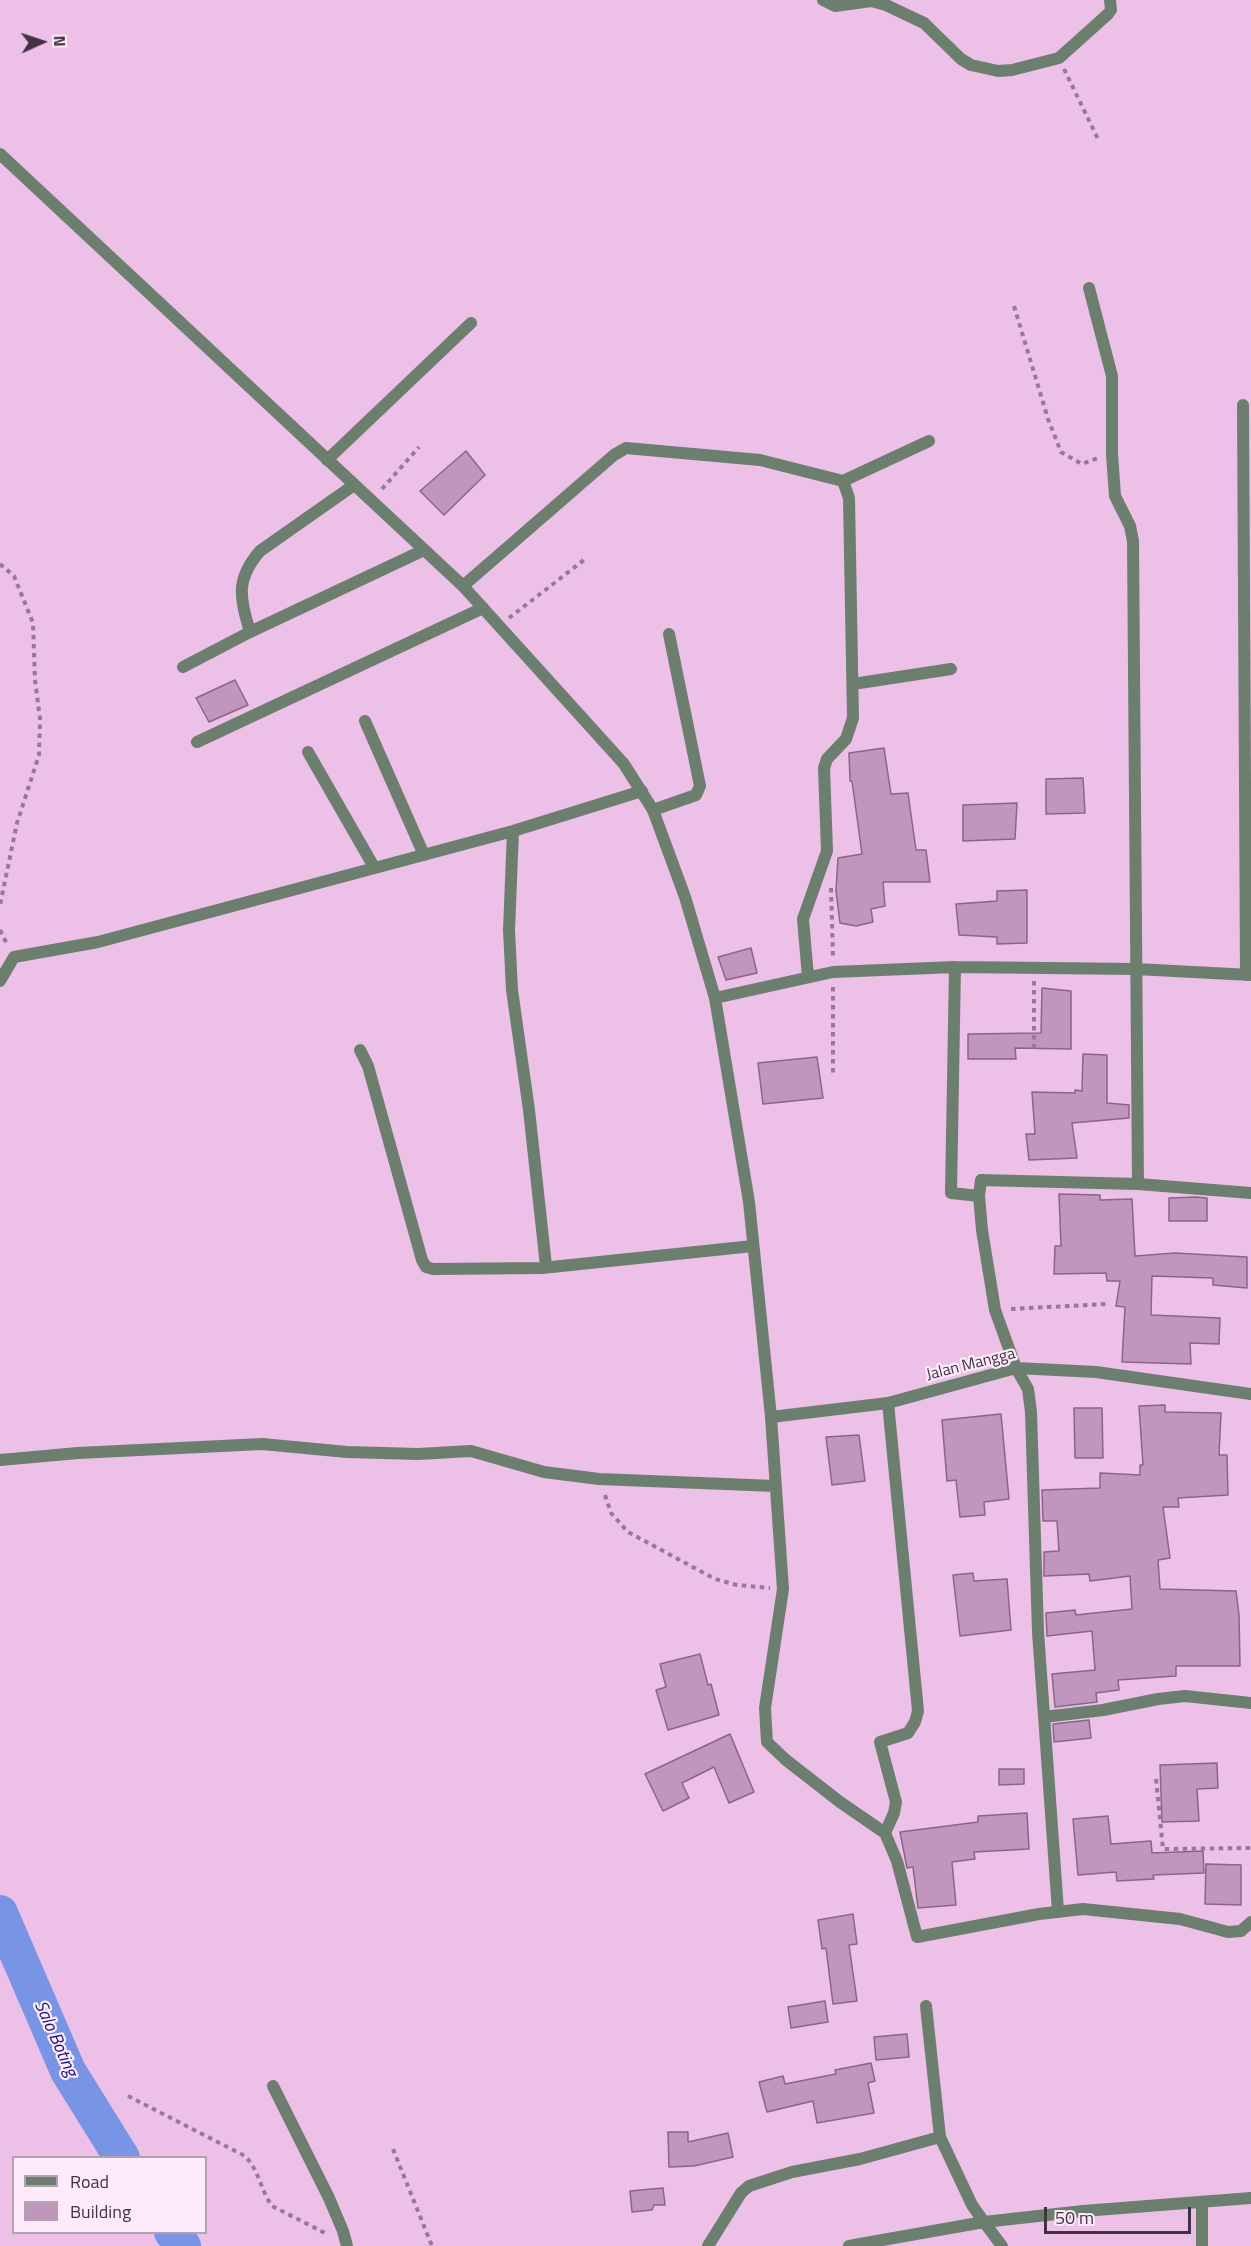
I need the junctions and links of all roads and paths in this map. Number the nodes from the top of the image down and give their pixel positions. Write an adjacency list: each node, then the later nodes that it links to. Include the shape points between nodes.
1 (823, 0): 3 (street, via 835,6 871,1 886,5 924,23 962,59 982,68 1012,70)
2 (1110, 0): 3 (street, via 1108,14)
3 (1059, 58): 4 (path)
4 (1099, 141)
5 (0, 154): 13 (street)
6 (1089, 288): 12 (street, via 1112,376)
7 (1014, 306): 12 (path, via 1061,452 1082,464)
8 (471, 323): 13 (street)
9 (1243, 405): 17 (street)
10 (929, 441): 14 (street)
11 (419, 447): 16 (path)
12 (1112, 453): 40 (street, via 1115,496 1133,541)
13 (327, 460): 15 (street)
14 (843, 481): 21 (street, via 760,460 626,448); 28 (street, via 849,498)
15 (354, 485): 16 (street); 24 (street, via 251,561 240,591)
16 (371, 501): 18 (street)
17 (1248, 528): 41 (street)
18 (424, 550): 21 (street); 24 (street)
19 (584, 560): 23 (path)
20 (0, 564): 37 (path, via 14,576 33,623 40,719 39,756 17,824)
21 (463, 586): 22 (street)
22 (483, 608): 23 (street); 30 (street)
23 (499, 626): 32 (street, via 624,764)
24 (250, 632): 26 (street)
25 (669, 634): 33 (street, via 700,786 696,795)
26 (183, 667)
27 (951, 669): 28 (street)
28 (853, 684): 42 (street, via 849,732 824,768 827,850 803,919)
29 (365, 721): 35 (street)
30 (197, 742)
31 (308, 752): 36 (street)
32 (642, 791): 33 (street); 34 (street)
33 (653, 810): 44 (street, via 685,897)
34 (513, 831): 35 (street); 51 (street, via 509,930 512,990)
35 (424, 855): 36 (street)
36 (374, 867): 43 (street, via 98,942 14,957)
37 (0, 905)
38 (955, 967): 39 (street); 42 (street, via 833,972); 49 (street, via 951,1193)
39 (1034, 968): 40 (street); 46 (path)
40 (1136, 969): 41 (street); 47 (street)
41 (1249, 975)
42 (808, 977): 44 (street)
43 (0, 981)
44 (715, 998): 50 (street)
45 (360, 1050): 51 (street, via 368,1066 425,1266)
46 (1034, 1050)
47 (1138, 1185): 48 (street); 49 (street, via 981,1180)
48 (1251, 1194)
49 (979, 1196): 53 (street)
50 (753, 1246): 51 (street); 57 (street)
51 (546, 1266)
52 (1106, 1304): 53 (path)
53 (995, 1310): 54 (street)
54 (1016, 1368): 55 (street, Jalan Mangga, via 1096,1371); 56 (street, Jalan Mangga); 63 (street, via 1028,1389 1031,1412)
55 (1251, 1394)
56 (888, 1403): 57 (street, Jalan Mangga); 65 (street, via 918,1711 908,1733 880,1742 896,1802)
57 (771, 1417): 60 (street)
58 (0, 1460): 59 (street, via 262,1444 347,1452 471,1451 544,1472)
59 (599, 1479): 60 (street); 61 (path, via 611,1513 628,1532 715,1579)
60 (776, 1486): 61 (street)
61 (783, 1589): 65 (street, via 765,1708 767,1742)
62 (1251, 1703): 63 (street, via 1185,1696)
63 (1044, 1717): 67 (street)
64 (1156, 1779): 66 (path, via 1163,1849)
65 (885, 1833): 67 (street, via 917,1937)
66 (1251, 1848)
67 (1058, 1911): 68 (street, via 1100,1909 1180,1919 1228,1932 1241,1931)
68 (1251, 1922)
69 (926, 2006): 72 (street)
70 (273, 2086): 77 (street, via 329,2198)
71 (128, 2096): 77 (path, via 245,2156 273,2206)
72 (940, 2137): 76 (street); 79 (street, via 749,2186)
73 (393, 2149): 78 (path)
74 (1251, 2198): 75 (street)
75 (1202, 2202): 76 (street); 82 (street)
76 (984, 2223): 80 (street); 81 (street)
77 (347, 2245)
78 (432, 2246)
79 (708, 2246)
80 (849, 2246)
81 (1002, 2246)
82 (1202, 2246)

